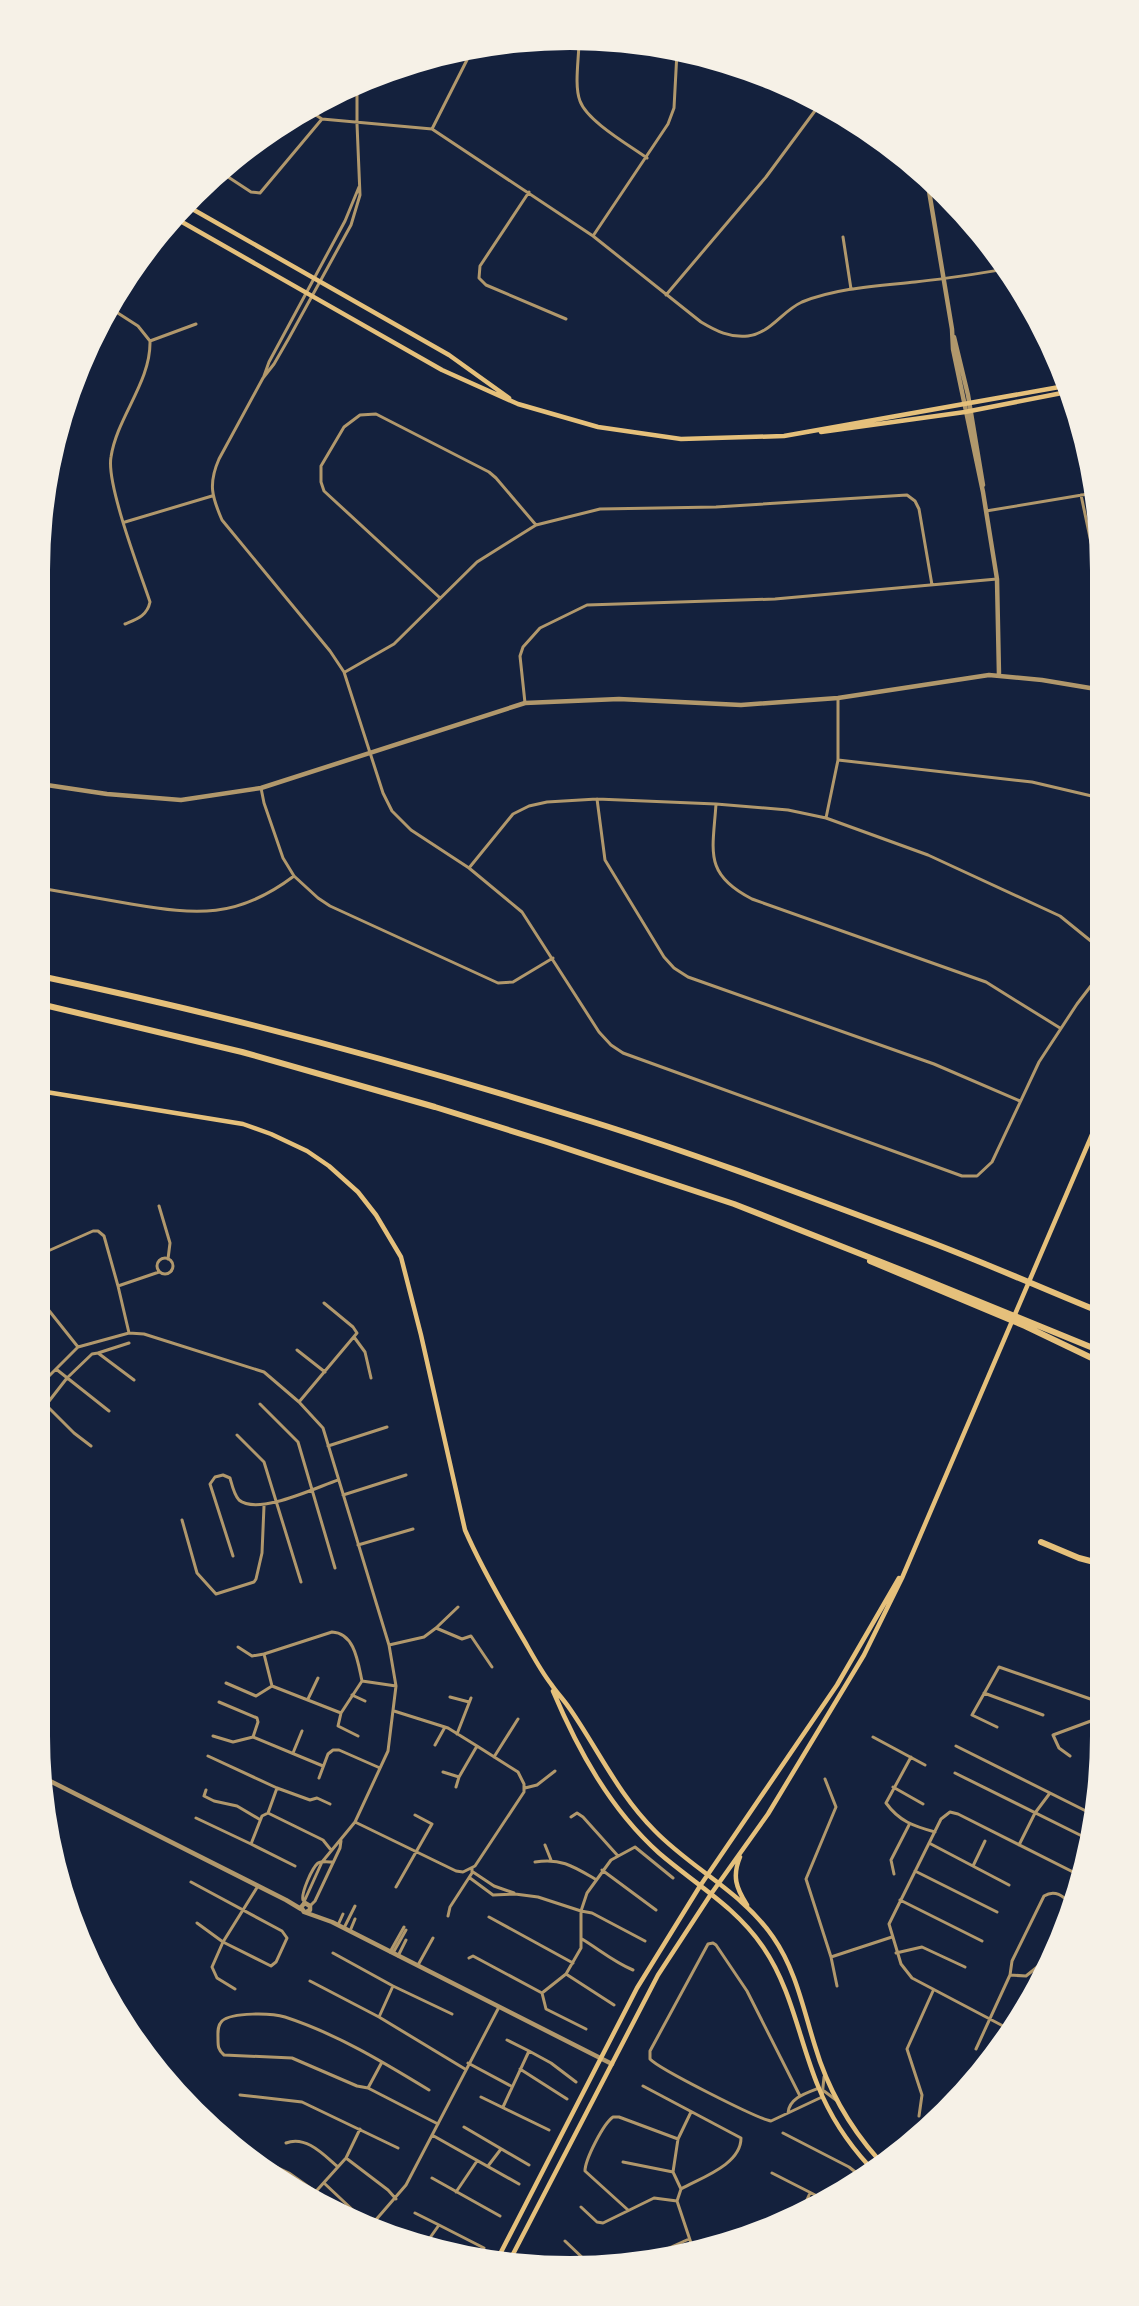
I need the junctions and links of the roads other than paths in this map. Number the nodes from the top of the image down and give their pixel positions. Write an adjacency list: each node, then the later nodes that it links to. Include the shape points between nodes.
1 (579, 50): 10 (street, via 580,102 591,116)
2 (467, 59): 9 (street)
3 (676, 60): 10 (street, via 673,114)
4 (357, 95): 8 (street)
5 (815, 111): 23 (street, via 766,177)
6 (316, 116): 7 (street)
7 (322, 119): 8 (street); 11 (street, via 263,191 251,192)
8 (357, 124): 9 (street); 12 (street)
9 (432, 129): 13 (street)
10 (647, 158): 17 (street)
11 (229, 177)
12 (360, 186): 20 (street); 20 (street, via 351,225)
13 (530, 192): 17 (street); 26 (street, via 480,266 479,278 486,285)
14 (930, 195): 21 (street)
15 (194, 210): 20 (main road)
16 (183, 222): 24 (main road)
17 (593, 236): 23 (street)
18 (843, 237): 22 (street)
19 (995, 271): 21 (street)
20 (318, 279): 24 (street); 31 (main road, via 449,355)
21 (943, 279): 22 (street); 32 (street, via 953,349)
22 (851, 289): 23 (street, via 802,303 768,328 748,336 717,332)
23 (666, 295)
24 (309, 296): 31 (main road, via 441,370); 36 (street, via 219,459)
25 (117, 313): 28 (street, via 138,326)
26 (566, 319)
27 (196, 324): 28 (street)
28 (150, 341): 39 (street, via 149,359 111,455 110,472)
29 (1057, 389): 32 (main road)
30 (1059, 393): 33 (main road)
31 (518, 404): 34 (main road, via 598,427 681,439 756,438)
32 (967, 405): 33 (street); 34 (main road)
33 (968, 412): 34 (main road); 37 (street, via 983,476)
34 (816, 431)
35 (1082, 495): 37 (street); 38 (street)
36 (212, 496): 39 (street); 45 (street, via 222,520)
37 (986, 511): 41 (street)
38 (1086, 517)
39 (124, 522): 44 (street, via 150,602 142,616)
40 (536, 525): 42 (street, via 600,509 716,507 901,494 912,498 919,509); 43 (street, via 477,562); 43 (street, via 489,472 376,414 355,417 344,427 321,466 322,487)
41 (997, 579): 42 (street); 46 (street)
42 (932, 585): 49 (street, via 775,599 587,605 540,628 523,647 520,656)
43 (440, 598): 45 (street, via 394,644)
44 (125, 624)
45 (344, 672): 50 (street)
46 (999, 675): 47 (street); 48 (street)
47 (1090, 687)
48 (838, 698): 49 (street, via 737,705 619,699); 51 (street)
49 (525, 703): 50 (street)
50 (370, 754): 53 (street); 58 (street, via 392,811 417,834)
51 (838, 760): 54 (street, via 1032,782); 57 (street)
52 (49, 785): 53 (street, via 181,800)
53 (261, 788): 59 (street, via 283,858)
54 (1090, 796)
55 (597, 799): 56 (street); 58 (street, via 548,802 513,814); 68 (street, via 605,860 674,968 688,977 934,1064)
56 (716, 804): 57 (street, via 788,810); 66 (street, via 712,855 717,870 736,891 986,982)
57 (826, 818): 61 (street, via 928,855 1060,916)
58 (469, 868): 62 (street, via 521,911)
59 (294, 876): 60 (street, via 257,900 210,912 183,912); 62 (street, via 330,906 498,983 513,982)
60 (49, 890)
61 (1090, 940)
62 (553, 958): 68 (street, via 599,1032 622,1053 962,1176 977,1176 992,1162)
63 (49, 978): 77 (highway, via 324,1042 593,1122 925,1240)
64 (1090, 988): 66 (street)
65 (49, 1006): 71 (highway, via 242,1052 435,1107 734,1204)
66 (1060, 1029): 68 (street, via 1038,1062)
67 (49, 1092): 126 (main road, via 243,1124 307,1151 358,1192 401,1257 465,1530 495,1591)
68 (1020, 1101)
69 (1090, 1139): 114 (main road)
70 (159, 1206): 73 (street, via 170,1243)
71 (849, 1249): 83 (highway); 86 (highway)
72 (49, 1251): 75 (street, via 98,1231 104,1236)
73 (168, 1259): 74 (street, via 158,1262); 74 (street, via 172,1271 167,1275)
74 (159, 1272): 75 (street)
75 (118, 1286): 79 (street)
76 (324, 1303): 80 (street, via 355,1329)
77 (1090, 1308)
78 (49, 1311): 82 (street)
79 (129, 1333): 82 (street); 94 (street, via 144,1334 257,1369)
80 (354, 1337): 88 (street); 91 (street, via 365,1352)
81 (129, 1343): 85 (street)
82 (78, 1347): 87 (street)
83 (1090, 1347)
84 (297, 1350): 88 (street)
85 (98, 1353): 90 (street); 92 (street)
86 (1090, 1357)
87 (56, 1369): 89 (street); 90 (street)
88 (324, 1372): 94 (street)
89 (49, 1376)
90 (67, 1378): 93 (street); 97 (street)
91 (371, 1378)
92 (134, 1380)
93 (49, 1401)
94 (299, 1402): 101 (street, via 320,1424)
95 (260, 1404): 104 (street, via 297,1440)
96 (49, 1408): 100 (street)
97 (109, 1411)
98 (387, 1427): 101 (street)
99 (237, 1435): 106 (street, via 264,1462)
100 (91, 1446)
101 (328, 1446): 103 (street)
102 (406, 1475): 105 (street)
103 (338, 1480): 104 (street); 105 (street)
104 (312, 1489): 106 (street); 115 (street)
105 (343, 1495): 111 (street)
106 (278, 1501): 107 (street); 116 (street)
107 (264, 1506): 108 (street, via 262,1552 256,1579 216,1594 196,1570); 112 (street, via 239,1499 230,1478 217,1476 211,1482)
108 (182, 1520)
109 (413, 1529): 111 (street)
110 (1041, 1542): 113 (highway)
111 (358, 1545): 119 (street)
112 (233, 1556)
113 (1090, 1561)
114 (907, 1565): 194 (main road, via 864,1655); 208 (main road, via 837,1685)
115 (335, 1568)
116 (301, 1582)
117 (458, 1607): 118 (street)
118 (436, 1628): 119 (street, via 421,1638); 122 (street, via 462,1639 471,1636)
119 (389, 1645): 128 (street)
120 (238, 1647): 121 (street, via 250,1655)
121 (264, 1654): 124 (street, via 338,1633 354,1647); 127 (street)
122 (492, 1667)
123 (318, 1678): 134 (street)
124 (362, 1681): 128 (street); 130 (street)
125 (226, 1683): 127 (street, via 256,1696)
126 (550, 1683): 208 (main road, via 637,1811 657,1833); 219 (main road, via 581,1752 603,1787 658,1852)
127 (272, 1686): 134 (street)
128 (396, 1686): 138 (street)
129 (984, 1693): 133 (street, via 999,1667); 140 (street); 144 (street, via 973,1716)
130 (352, 1695): 135 (street); 139 (street)
131 (450, 1697): 137 (street)
132 (471, 1698): 137 (street)
133 (1090, 1699)
134 (308, 1700): 139 (street)
135 (365, 1701)
136 (219, 1702): 149 (street, via 257,1718)
137 (469, 1702): 146 (street)
138 (393, 1711): 143 (street); 161 (street, via 390,1742)
139 (341, 1713): 148 (street, via 338,1726)
140 (1043, 1715)
141 (518, 1719): 157 (street)
142 (1090, 1721): 156 (street, via 1052,1735 1059,1748)
143 (445, 1727): 146 (street); 151 (street)
144 (997, 1727)
145 (302, 1731): 154 (street)
146 (457, 1734): 152 (street)
147 (213, 1736): 149 (street, via 233,1742)
148 (358, 1736)
149 (253, 1737): 154 (street)
150 (873, 1737): 158 (street)
151 (435, 1745)
152 (477, 1746): 157 (street); 165 (street)
153 (956, 1746): 174 (street)
154 (293, 1753): 160 (street)
155 (208, 1756): 171 (street)
156 (1070, 1756)
157 (494, 1757): 172 (street, via 518,1772)
158 (911, 1757): 159 (street); 170 (street)
159 (925, 1765)
160 (323, 1766): 161 (street, via 330,1751 339,1750); 166 (street)
161 (380, 1768): 184 (street)
162 (555, 1771): 172 (street, via 537,1785)
163 (443, 1772): 165 (street)
164 (955, 1773): 179 (street)
165 (459, 1777): 169 (street)
166 (319, 1778)
167 (825, 1779): 251 (street, via 836,1807 806,1879)
168 (52, 1782): 217 (street)
169 (456, 1786)
170 (893, 1787): 176 (street); 185 (street, via 886,1803)
171 (277, 1788): 175 (street); 178 (street)
172 (525, 1788): 204 (street)
173 (206, 1790): 183 (street, via 204,1796 237,1806)
174 (1050, 1793): 177 (street); 179 (street)
175 (330, 1804)
176 (923, 1804)
177 (1084, 1810)
178 (268, 1813): 183 (street); 195 (street, via 323,1840)
179 (1035, 1813): 187 (street); 193 (street)
180 (415, 1815): 196 (street, via 432,1824)
181 (571, 1817): 197 (street, via 577,1813 584,1817)
182 (196, 1818): 191 (street)
183 (259, 1819): 191 (street)
184 (355, 1822): 188 (street); 196 (street)
185 (909, 1825): 186 (street); 209 (street, via 890,1862)
186 (935, 1832): 190 (street); 193 (street, via 943,1816 953,1812)
187 (1080, 1835)
188 (341, 1841): 195 (street); 201 (street)
189 (985, 1841): 203 (street)
190 (929, 1843): 203 (street); 206 (street)
191 (250, 1844): 202 (street)
192 (545, 1845): 198 (street)
193 (1019, 1845): 207 (street)
194 (744, 1848): 215 (main road); 229 (main road, via 735,1879)
195 (331, 1850): 199 (street)
196 (416, 1852): 204 (street, via 456,1871); 220 (street)
197 (618, 1856): 205 (street); 211 (street, via 635,1848)
198 (551, 1860): 200 (street); 213 (street, via 573,1866)
199 (322, 1862): 201 (street); 212 (street)
200 (535, 1862)
201 (334, 1863): 218 (street)
202 (295, 1866)
203 (973, 1866): 216 (street)
204 (473, 1870): 210 (street); 221 (street, via 494,1886)
205 (602, 1870): 213 (street); 228 (street)
206 (915, 1871): 224 (street); 231 (street)
207 (1072, 1871)
208 (709, 1874): 215 (main road); 219 (main road)
209 (894, 1874)
210 (470, 1878): 221 (street, via 494,1895); 233 (street, via 450,1906)
211 (673, 1878)
212 (311, 1880): 218 (street); 226 (street)
213 (595, 1880): 230 (street)
214 (191, 1882): 227 (street)
215 (719, 1882): 222 (main road); 229 (main road)
216 (1010, 1885)
217 (259, 1886): 226 (street); 227 (street)
218 (322, 1886): 226 (street)
219 (700, 1886): 222 (main road); 276 (main road, via 637,1988)
220 (396, 1887)
221 (515, 1894): 230 (street)
222 (711, 1894): 279 (main road, via 658,1975); 286 (main road, via 741,1919 786,1987)
223 (1064, 1898): 259 (street, via 1050,1893 1044,1896 1012,1961)
224 (900, 1900): 241 (street, via 889,1924); 246 (street)
225 (355, 1905): 238 (street)
226 (305, 1907): 237 (street)
227 (242, 1909): 247 (street); 247 (street, via 286,1934 276,1962 268,1966)
228 (656, 1910)
229 (750, 1910): 282 (main road, via 772,1935 794,1975)
230 (581, 1911): 243 (street); 245 (street, via 597,1915)
231 (997, 1912)
232 (343, 1914): 237 (street)
233 (448, 1916)
234 (489, 1917): 253 (street)
235 (355, 1919): 240 (street)
236 (197, 1923): 247 (street)
237 (338, 1925): 238 (street)
238 (344, 1928): 240 (street)
239 (405, 1929): 250 (street)
240 (350, 1931): 250 (street)
241 (892, 1937): 249 (street); 251 (street)
242 (434, 1938): 254 (street)
243 (581, 1939): 253 (street); 257 (street, via 607,1953 612,1961)
244 (406, 1940): 250 (street)
245 (645, 1941)
246 (982, 1941)
247 (223, 1942): 263 (street, via 213,1973)
248 (333, 1953): 261 (street)
249 (897, 1953): 255 (street, via 922,1947); 264 (street, via 902,1967 915,1981)
250 (394, 1954): 254 (street)
251 (831, 1957): 262 (street)
252 (469, 1958): 265 (street, via 489,1963)
253 (573, 1964): 258 (street)
254 (417, 1965): 267 (street)
255 (966, 1967)
256 (1034, 1969): 259 (street, via 1026,1976)
257 (633, 1970)
258 (566, 1974): 265 (street); 266 (street)
259 (1010, 1975): 270 (street)
260 (310, 1981): 269 (street)
261 (393, 1986): 268 (street); 269 (street)
262 (837, 1986)
263 (235, 1989)
264 (933, 1991): 270 (street); 299 (street, via 907,2049 922,2097)
265 (542, 1994): 272 (street, via 546,2009)
266 (614, 2005)
267 (499, 2007): 276 (street); 278 (street)
268 (452, 2014)
269 (379, 2017): 280 (street)
270 (991, 2020): 271 (street); 274 (street)
271 (1002, 2025)
272 (586, 2030)
273 (507, 2040): 275 (street)
274 (976, 2049)
275 (529, 2051): 281 (street); 283 (street)
276 (600, 2058): 279 (street); 347 (main road)
277 (382, 2062): 287 (street); 287 (street, via 336,2037 284,2016 258,2013 226,2019 219,2025 218,2048 224,2055 292,2058); 288 (street)
278 (468, 2063): 280 (street); 284 (street)
279 (612, 2064): 348 (main road)
280 (465, 2069): 300 (street)
281 (519, 2069): 284 (street); 294 (street)
282 (825, 2072): 289 (street); 295 (main road)
283 (576, 2082)
284 (511, 2086): 296 (street)
285 (643, 2086): 297 (street)
286 (818, 2087): 289 (street); 291 (street); 293 (main road)
287 (368, 2088): 300 (street)
288 (429, 2090)
289 (824, 2091): 293 (street); 295 (street)
290 (240, 2095): 302 (street, via 294,2100)
291 (800, 2096): 298 (street, via 791,2102); 298 (street, via 747,1991 716,1945 708,1944 650,2051 650,2059 762,2119 771,2121)
292 (481, 2097): 296 (street)
293 (822, 2097): 298 (street); 314 (main road, via 846,2139)
294 (567, 2099)
295 (836, 2100): 310 (main road, via 861,2141)
296 (503, 2107): 303 (street)
297 (691, 2112): 306 (street); 326 (street, via 739,2136 741,2141 728,2162)
298 (788, 2113)
299 (919, 2116)
300 (438, 2124): 305 (street)
301 (464, 2127): 309 (street)
302 (360, 2129): 308 (street); 311 (street)
303 (549, 2130)
304 (783, 2133): 319 (street)
305 (432, 2135): 312 (street); 331 (street)
306 (678, 2139): 320 (street); 336 (street, via 619,2117 607,2122 585,2171)
307 (286, 2144): 317 (street, via 299,2140)
308 (398, 2148)
309 (501, 2149): 315 (street); 316 (street)
310 (876, 2156)
311 (346, 2158): 317 (street); 331 (street)
312 (477, 2161): 316 (street); 328 (street)
313 (623, 2162): 320 (street)
314 (866, 2163)
315 (529, 2165)
316 (487, 2166): 325 (street)
317 (338, 2167): 324 (street)
318 (283, 2170): 323 (street)
319 (854, 2171)
320 (673, 2172): 326 (street)
321 (772, 2173): 329 (street)
322 (432, 2178): 328 (street)
323 (302, 2182)
324 (324, 2183): 327 (street); 335 (street)
325 (519, 2184)
326 (681, 2189): 333 (street)
327 (316, 2191)
328 (456, 2192): 338 (street)
329 (810, 2193): 330 (street); 332 (street)
330 (814, 2195)
331 (396, 2199): 339 (street)
332 (807, 2199)
333 (677, 2201): 336 (street, via 654,2198); 342 (street)
334 (581, 2207): 336 (street, via 600,2223)
335 (350, 2208)
336 (628, 2210)
337 (416, 2213): 340 (street)
338 (500, 2217)
339 (377, 2219)
340 (439, 2225): 341 (street); 346 (street)
341 (430, 2238)
342 (689, 2239): 344 (street); 345 (street)
343 (565, 2241): 349 (street)
344 (690, 2242)
345 (672, 2247)
346 (484, 2248)
347 (501, 2252)
348 (514, 2253)
349 (580, 2256)

